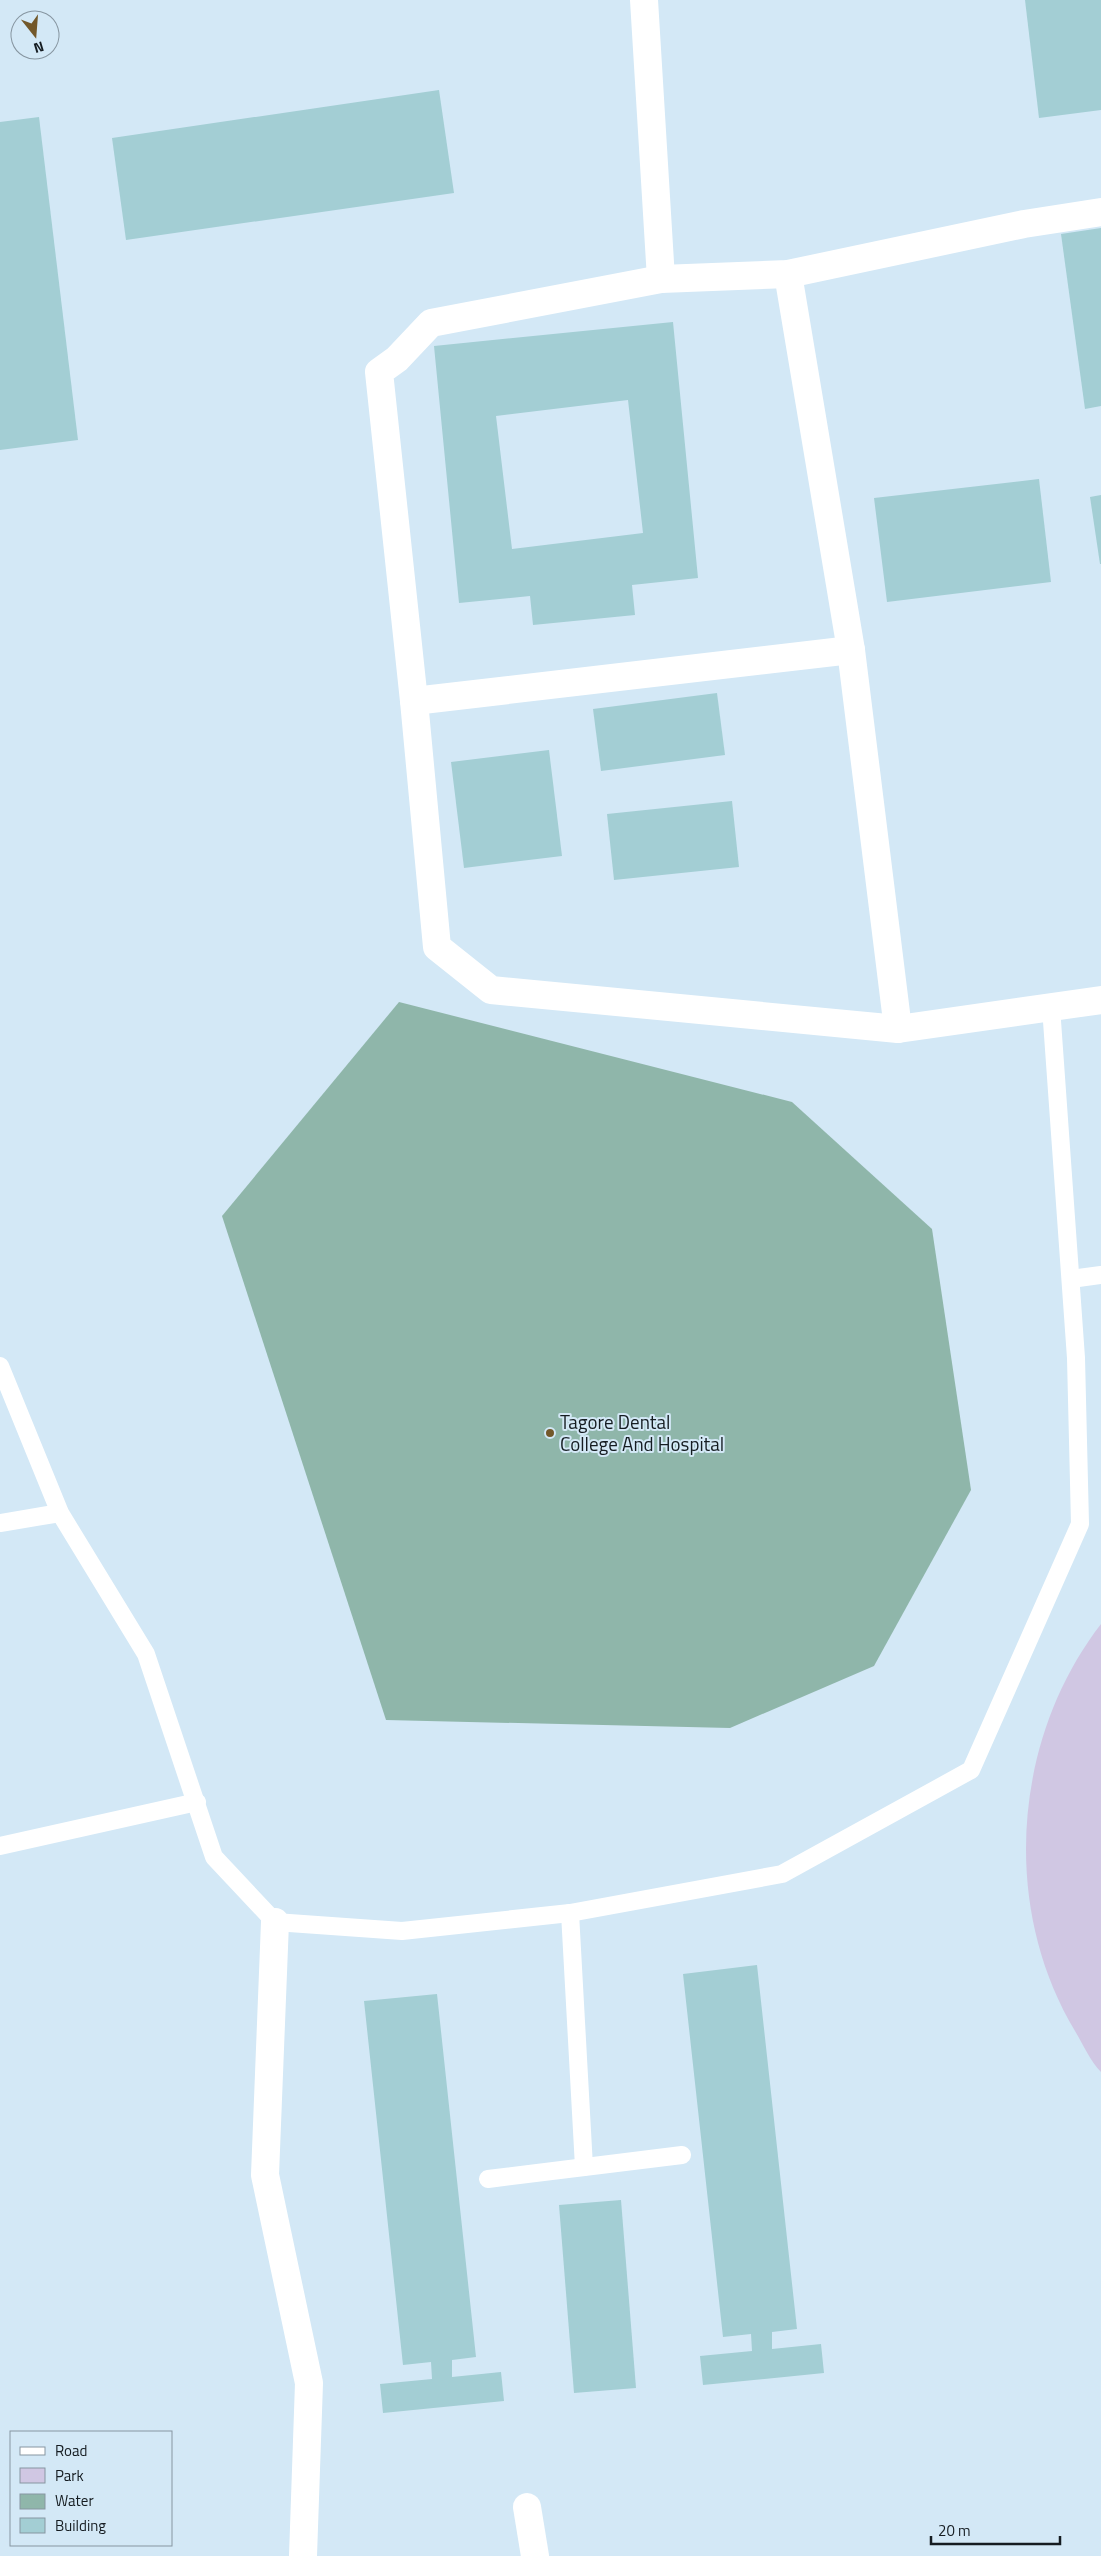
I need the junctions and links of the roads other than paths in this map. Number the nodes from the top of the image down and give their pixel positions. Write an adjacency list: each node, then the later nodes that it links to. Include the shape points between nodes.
1 (644, 0): 4 (street)
2 (1101, 212): 3 (street, via 1024,224)
3 (788, 274): 4 (street); 5 (street)
4 (661, 279): 6 (street, via 431,323 397,359 379,372)
5 (851, 650): 6 (street); 9 (street)
6 (414, 701): 9 (street, via 437,947 491,990)
7 (1101, 1000): 8 (street)
8 (1050, 1007): 9 (street); 11 (lane)
9 (898, 1029)
10 (1101, 1275): 11 (lane)
11 (1070, 1279): 17 (lane, via 1076,1358 1080,1524 971,1770 782,1874)
12 (0, 1366): 13 (lane)
13 (60, 1513): 14 (lane); 15 (lane, via 146,1654)
14 (0, 1523)
15 (197, 1802): 16 (lane); 18 (lane, via 214,1857)
16 (0, 1846)
17 (570, 1913): 18 (lane, via 402,1931); 20 (lane)
18 (275, 1922): 23 (street, via 265,2175 309,2383)
19 (682, 2155): 20 (lane)
20 (584, 2167): 21 (lane)
21 (488, 2179)
22 (527, 2507): 24 (street)
23 (303, 2556)
24 (535, 2556)

